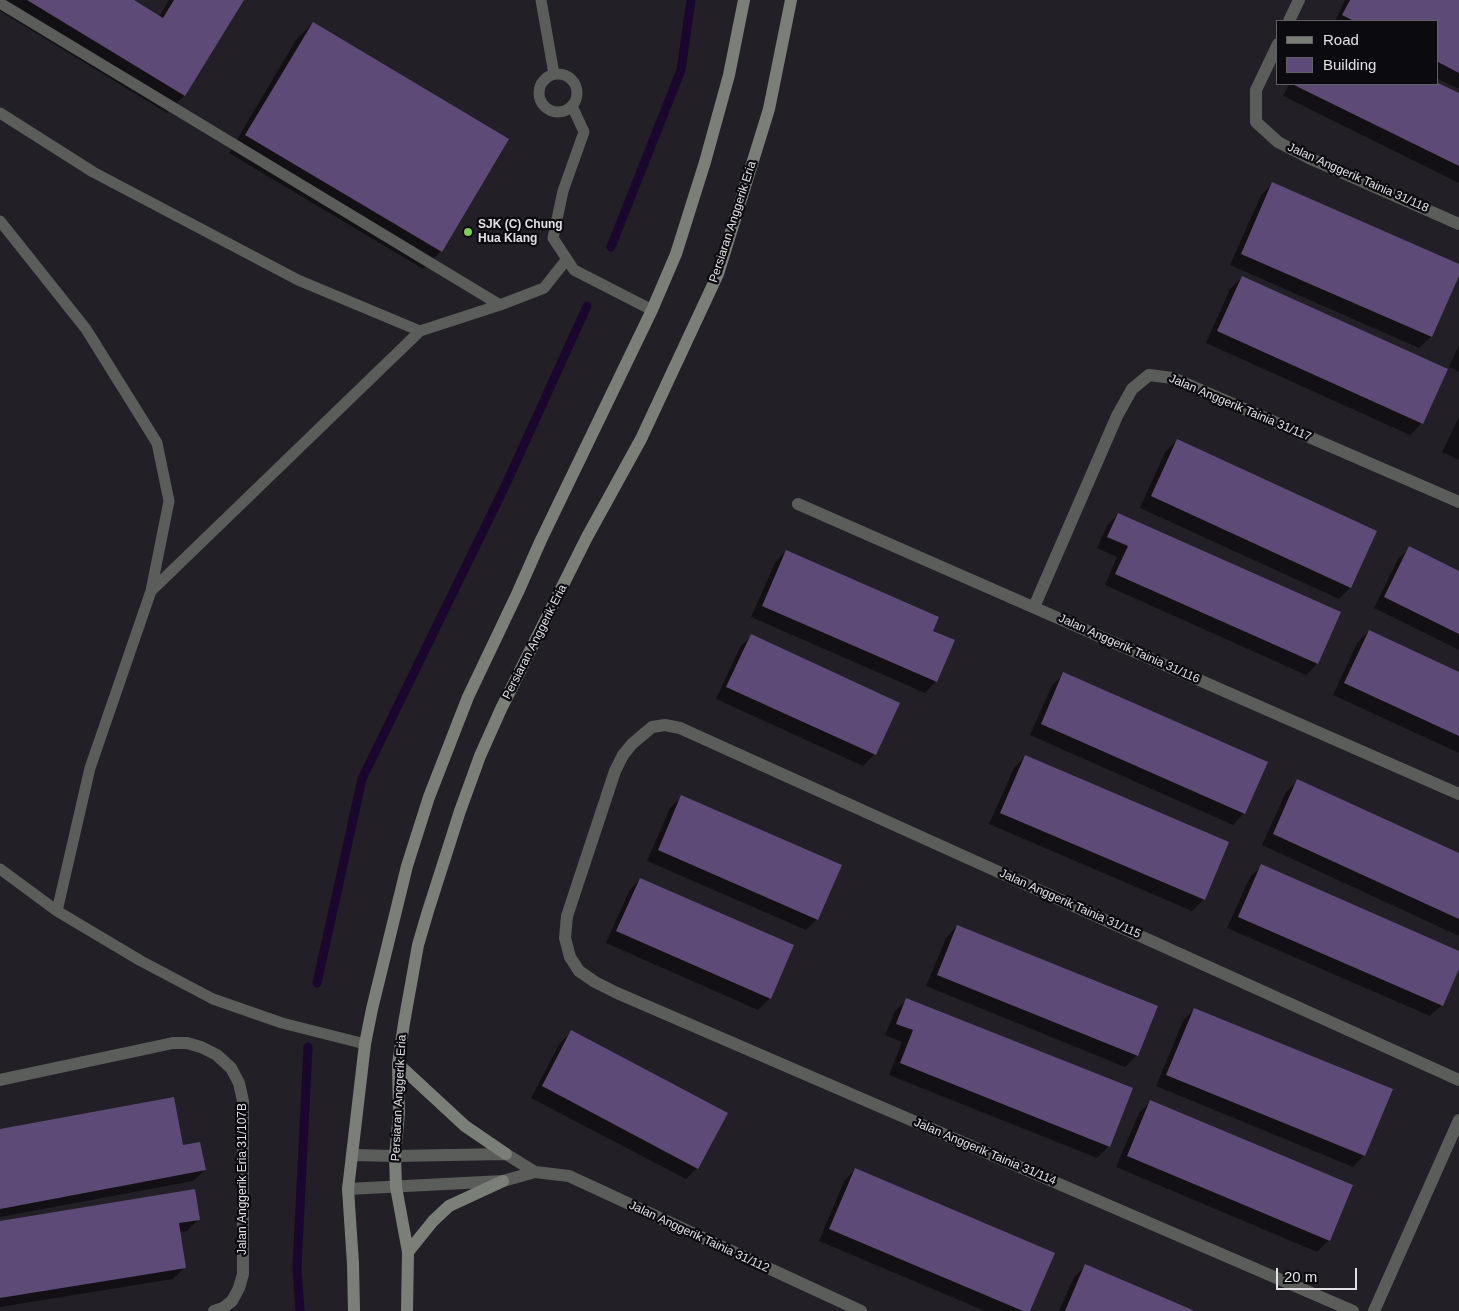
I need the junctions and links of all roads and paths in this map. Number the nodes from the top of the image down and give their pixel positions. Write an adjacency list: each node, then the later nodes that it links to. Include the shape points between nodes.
1 (541, 0): 8 (lane)
2 (744, 0): 15 (main road, via 729,75 705,162 676,254)
3 (791, 0): 26 (main road, Persiaran Anggerik Eria, via 769,109 718,274 641,439 588,537 480,756 418,945)
4 (1299, 0): 6 (street)
5 (0, 3): 14 (lane)
6 (1289, 20)
7 (1276, 48): 12 (street, Jalan Anggerik Tainia 31/118, via 1256,90 1256,122 1278,142 1309,158)
8 (554, 74): 9 (lane, via 566,75 575,84 577,95); 9 (lane, via 543,80 540,99 554,112)
9 (572, 106): 13 (lane, via 584,132 563,191 553,238)
10 (0, 113): 16 (lane, via 93,172 298,280)
11 (0, 221): 19 (lane, via 86,329 157,443 169,501)
12 (1459, 224)
13 (567, 259): 14 (lane, via 544,288); 15 (lane, via 574,270)
14 (500, 305): 16 (lane)
15 (652, 310): 25 (main road, via 468,697 407,866)
16 (420, 331): 19 (lane)
17 (1459, 502): 20 (street, Jalan Anggerik Tainia 31/117, via 1173,378 1149,375 1132,389 1117,416)
18 (798, 504): 20 (street, Jalan Anggerik Tainia 31/116)
19 (151, 590): 24 (lane, via 90,768)
20 (1034, 607): 22 (street, Jalan Anggerik Tainia 31/116)
21 (680, 728): 28 (street, Jalan Anggerik Tainia 31/115); 42 (street, Jalan Anggerik Tainia 31/114, via 652,727 632,744 615,771 567,916 565,938 570,957 579,971 617,993)
22 (1459, 794)
23 (0, 869): 24 (lane)
24 (57, 911): 25 (lane, via 149,966 213,998 282,1023)
25 (365, 1044): 31 (main road)
26 (398, 1064): 30 (main road, via 465,1126); 32 (main road, Persiaran Anggerik Eria, via 399,1113)
27 (0, 1080): 38 (street, Jalan Anggerik Eria 31/107B, via 173,1043 201,1047 217,1055 231,1068 243,1101 243,1274 232,1301)
28 (1459, 1080)
29 (1459, 1120): 43 (street)
30 (506, 1154): 32 (street); 33 (street, Jalan Anggerik Tainia 31/112)
31 (352, 1156): 32 (street); 36 (main road)
32 (395, 1156): 35 (main road, Persiaran Anggerik Eria)
33 (535, 1172): 34 (street, Jalan Anggerik Tainia 31/112); 41 (street, Jalan Anggerik Tainia 31/112, via 569,1176)
34 (503, 1181): 35 (street, Jalan Anggerik Tainia 31/112); 37 (main road, via 449,1206)
35 (396, 1187): 36 (street, Jalan Anggerik Tainia 31/112); 37 (main road, Persiaran Anggerik Eria)
36 (348, 1190): 39 (main road)
37 (408, 1252): 40 (main road, Persiaran Anggerik Eria)
38 (214, 1311)
39 (354, 1311)
40 (407, 1311)
41 (861, 1311)
42 (1353, 1311)
43 (1374, 1311)

